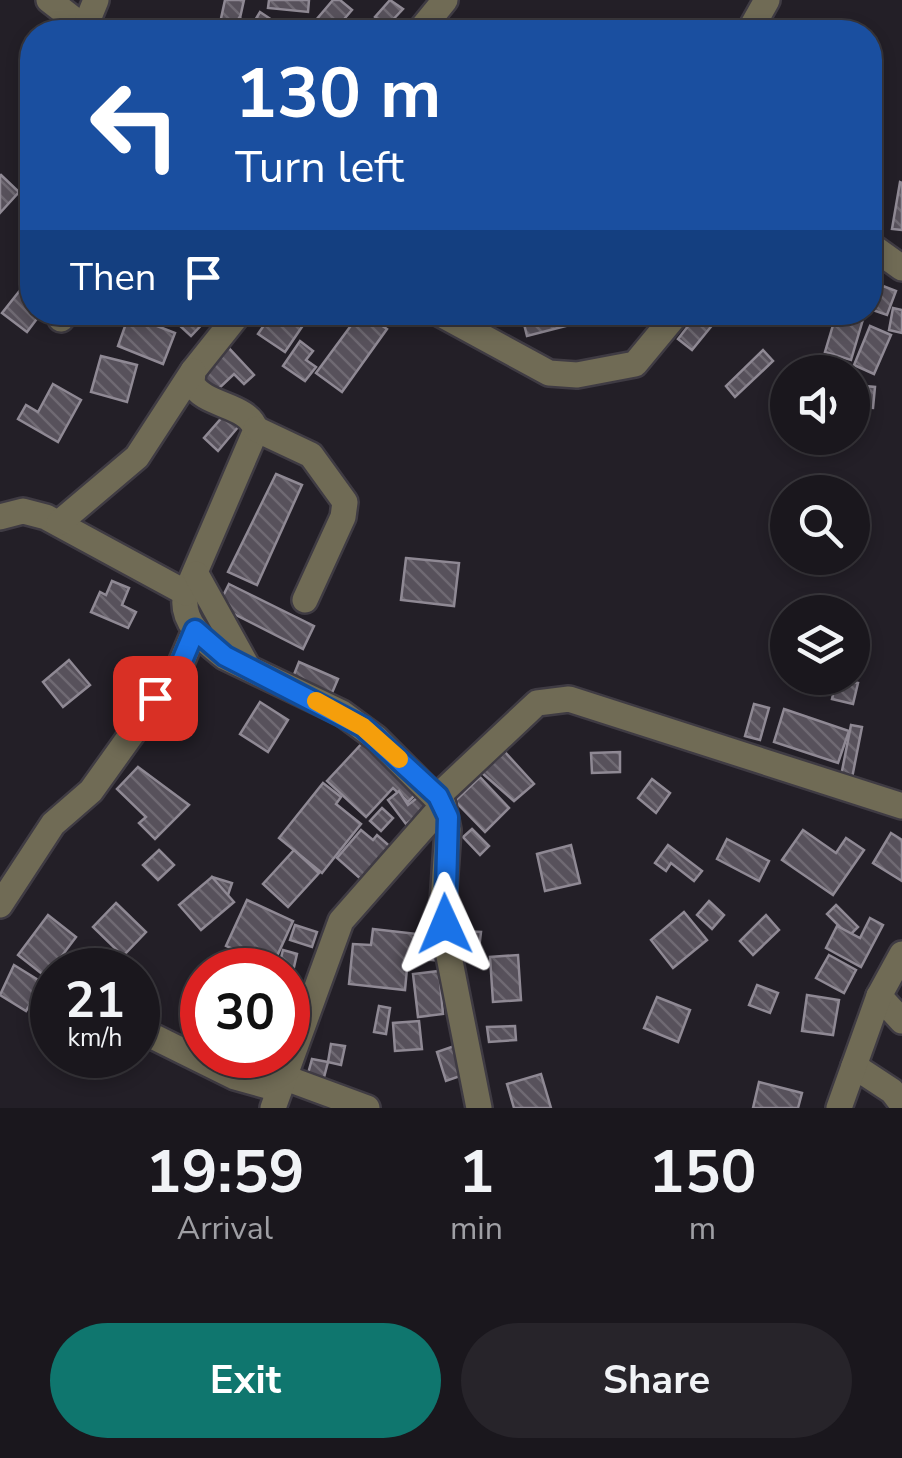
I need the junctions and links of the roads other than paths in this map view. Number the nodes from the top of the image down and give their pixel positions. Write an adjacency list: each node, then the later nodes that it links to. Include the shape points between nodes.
1 (48, 0): 2 (street)
2 (74, 20)
3 (230, 325): 6 (street)
4 (461, 325): 5 (street, via 549,373 577,374 635,364)
5 (667, 325)
6 (193, 372): 7 (street, via 196,391 240,412); 9 (street, via 137,456)
7 (256, 429): 10 (street); 11 (street, via 311,455 345,502)
8 (0, 517): 9 (street, via 23,510)
9 (59, 523): 10 (street)
10 (191, 584): 12 (street, via 185,613); 13 (street)
11 (304, 600)
12 (195, 630): 13 (street); 16 (street, via 179,668 91,791 54,824)
13 (247, 666): 14 (street, via 363,727)
14 (440, 800): 15 (street, via 537,703 569,699); 22 (street, via 341,921); 25 (street, via 448,830 447,946)
15 (902, 806)
16 (0, 905)
17 (902, 954): 18 (street)
18 (879, 996): 19 (street); 21 (street)
19 (902, 1021)
20 (160, 1039): 22 (street)
21 (854, 1066): 23 (street); 26 (street)
22 (278, 1092): 24 (street)
23 (902, 1104)
24 (367, 1108)
25 (479, 1108)
26 (839, 1108)

